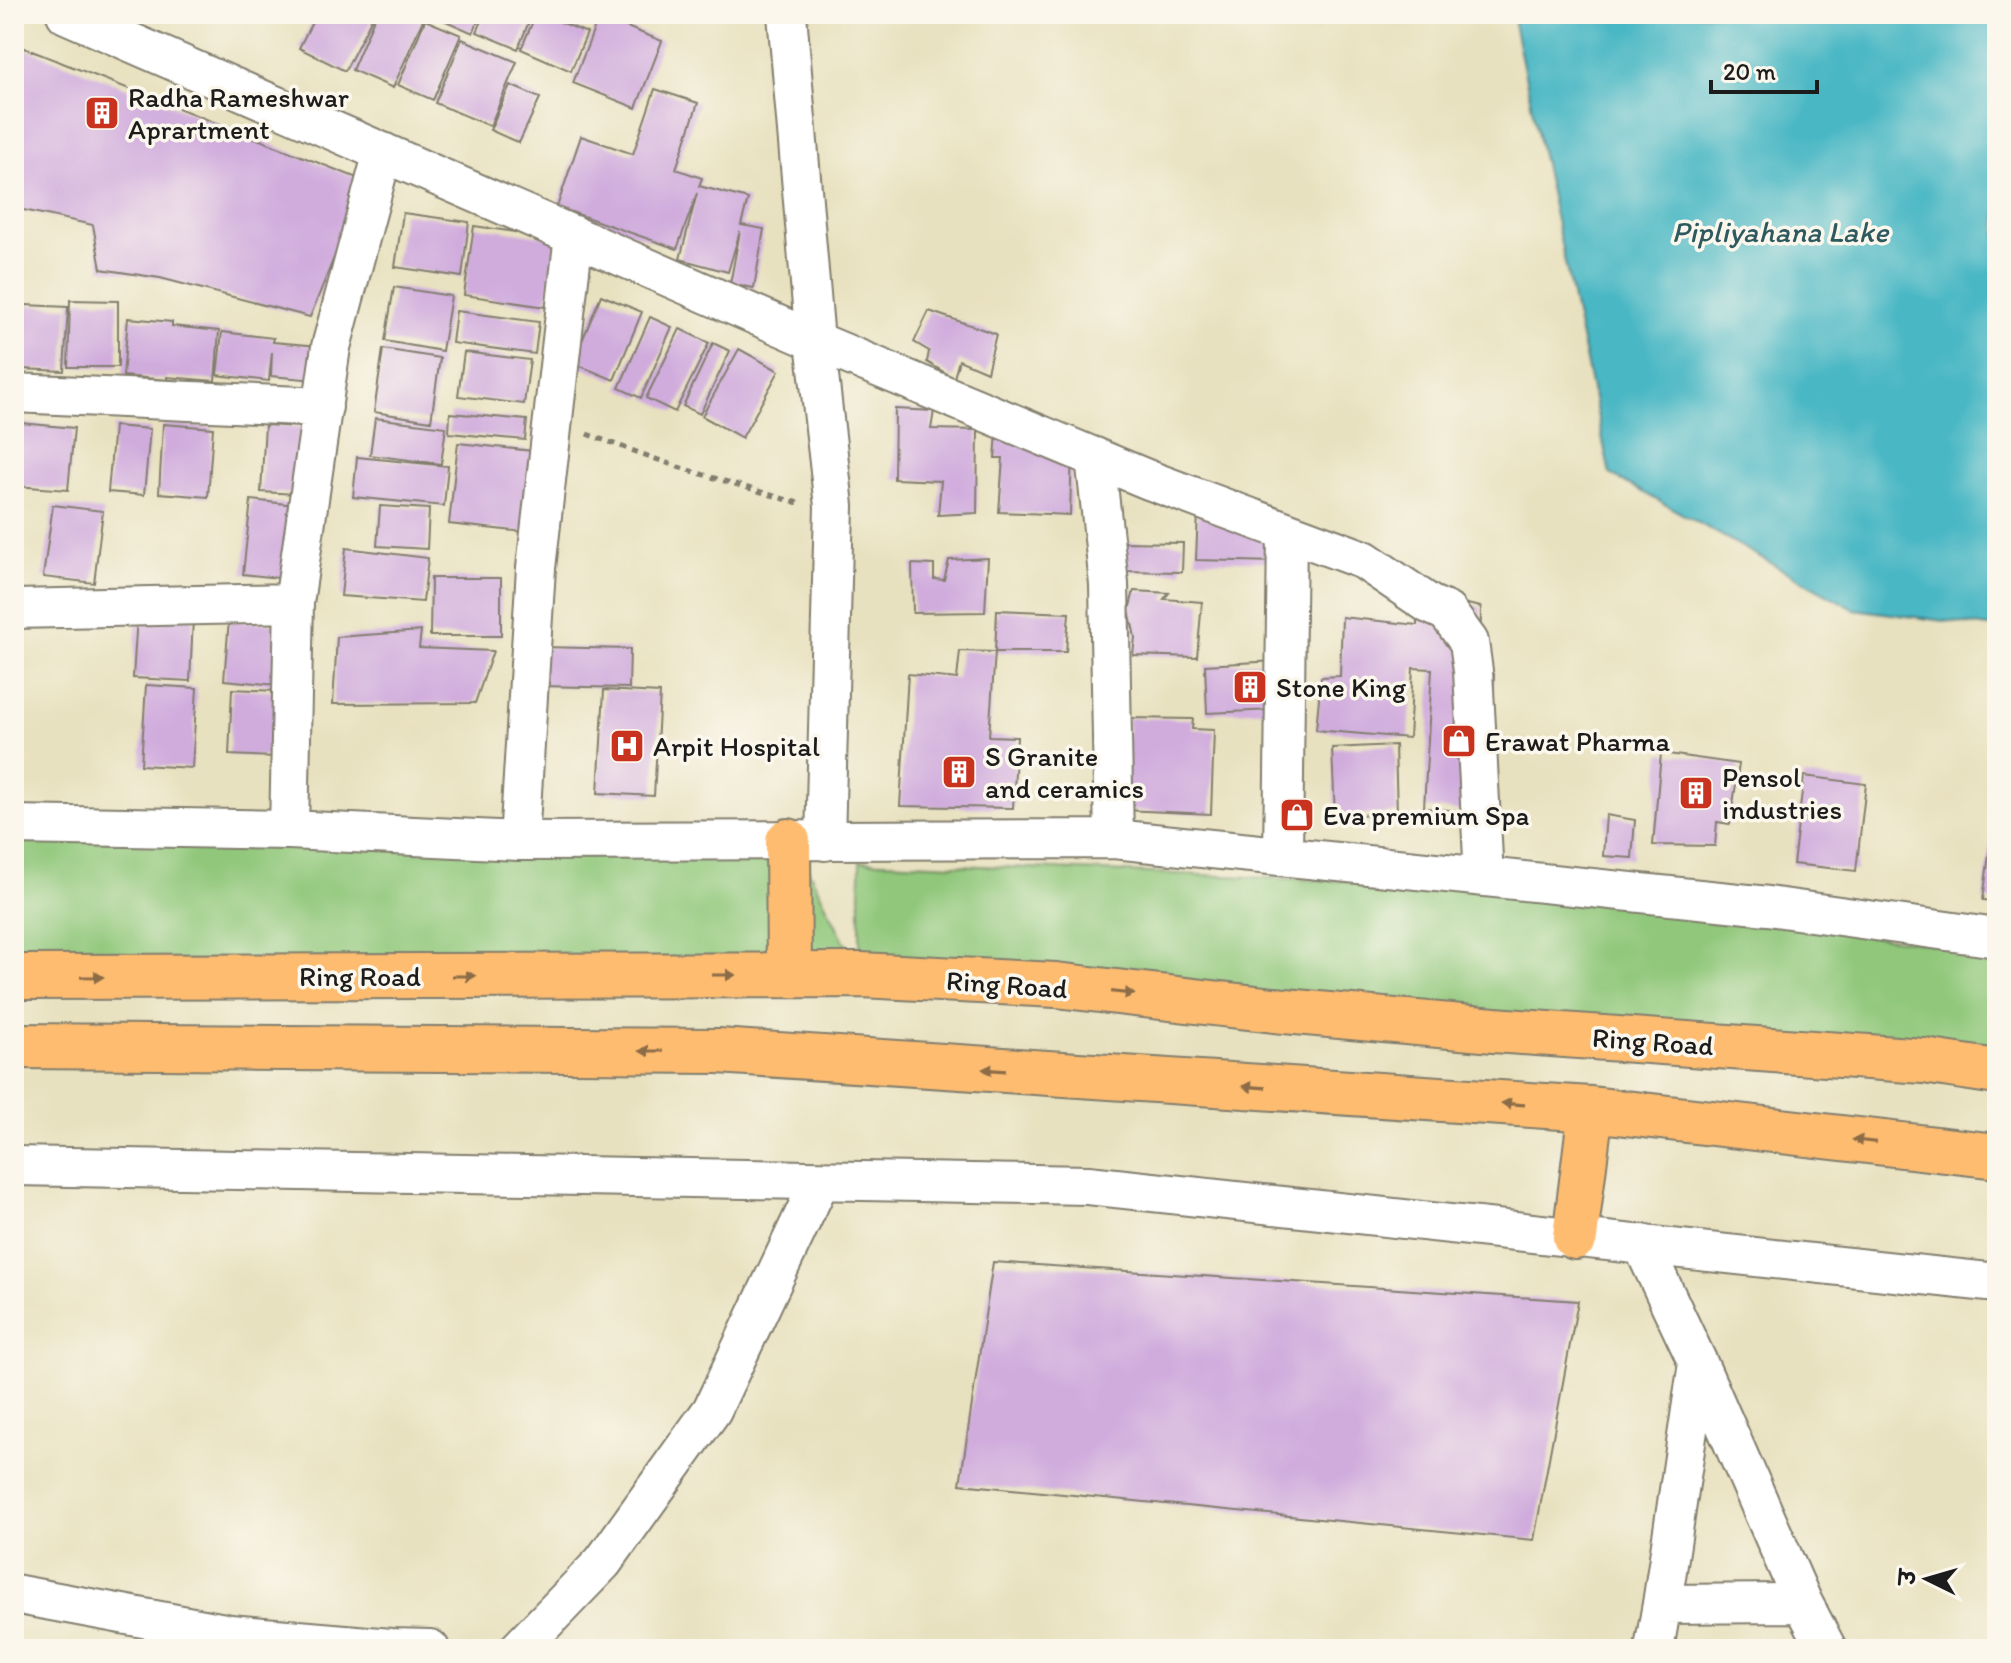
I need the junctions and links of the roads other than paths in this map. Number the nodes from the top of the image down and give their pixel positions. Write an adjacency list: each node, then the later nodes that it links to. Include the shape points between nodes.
1 (66, 14): 3 (street)
2 (787, 14): 6 (street)
3 (133, 28): 4 (street)
4 (383, 152): 5 (street); 8 (street, via 331,347)
5 (574, 235): 6 (street); 16 (street, via 536,568)
6 (815, 341): 9 (street); 17 (street, via 834,506)
7 (14, 393): 8 (street)
8 (323, 407): 11 (street)
9 (1095, 457): 10 (street); 15 (street, via 1109,584)
10 (1287, 532): 18 (street); 19 (street, via 1364,560 1447,612 1469,642)
11 (294, 603): 12 (street); 14 (street)
12 (14, 609)
13 (14, 825): 14 (street)
14 (289, 830): 16 (street)
15 (1114, 839): 17 (street); 18 (street)
16 (519, 841): 17 (street)
17 (806, 841): 21 (main road)
18 (1283, 856): 19 (street)
19 (1484, 877): 20 (street, via 1768,906)
20 (1997, 938)
21 (789, 975): 22 (main road, Ring Road, one-way to 21); 25 (main road, Ring Road, one-way to 25, via 1056,985 1416,1023)
22 (14, 977)
23 (14, 1046): 27 (main road, one-way to 23, via 718,1051)
24 (1997, 1052): 25 (main road)
25 (1924, 1061): 26 (main road, Ring Road)
26 (1997, 1072)
27 (1591, 1109): 28 (main road, one-way to 27); 33 (main road)
28 (1913, 1147): 29 (main road); 31 (main road)
29 (1997, 1156)
30 (14, 1166): 32 (street)
31 (1997, 1173)
32 (820, 1181): 33 (street, via 1088,1185); 41 (street, via 712,1410 603,1562)
33 (1575, 1237): 34 (street)
34 (1642, 1244): 35 (street); 36 (street)
35 (1997, 1283)
36 (1698, 1363): 38 (street); 39 (street)
37 (14, 1594): 40 (street, via 230,1634)
38 (1803, 1603): 39 (street); 43 (street)
39 (1662, 1604): 42 (street)
40 (430, 1649)
41 (519, 1649)
42 (1654, 1649)
43 (1827, 1649)

